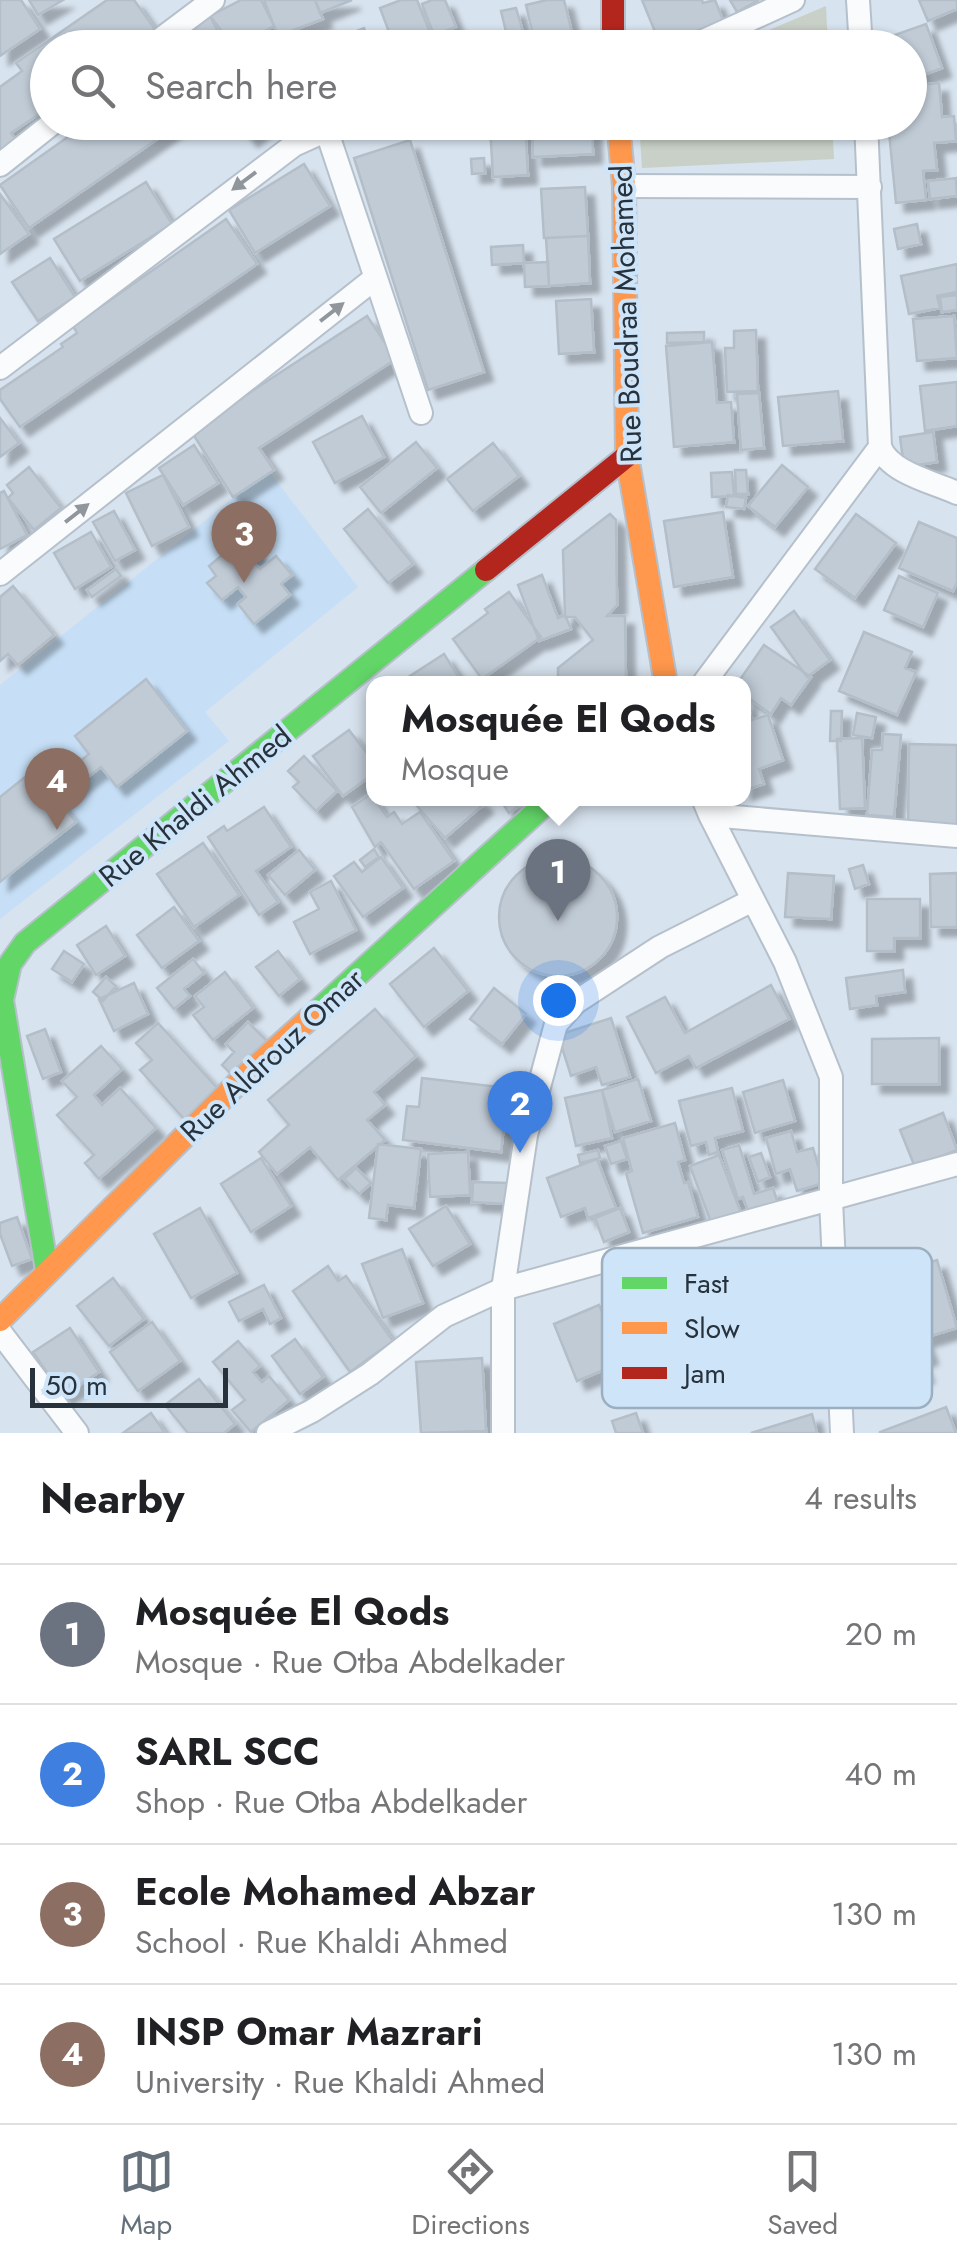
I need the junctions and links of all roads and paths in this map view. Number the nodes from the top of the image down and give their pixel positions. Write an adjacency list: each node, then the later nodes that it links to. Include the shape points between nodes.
1 (213, 0): 5 (street)
2 (613, 0): 6 (street)
3 (793, 0): 7 (street)
4 (858, 0): 8 (street)
5 (173, 30)
6 (613, 30)
7 (727, 30)
8 (860, 30)
9 (31, 140): 14 (street)
10 (305, 140): 18 (street, one-way to 18)
11 (339, 140): 17 (street)
12 (620, 140): 15 (street, Rue Boudraa Mohamed)
13 (867, 140): 16 (street)
14 (0, 165)
15 (624, 186): 16 (street); 21 (street, Rue Boudraa Mohamed)
16 (870, 187): 20 (street)
17 (374, 280): 19 (street); 23 (street, one-way to 17)
18 (0, 368)
19 (421, 413)
20 (880, 447): 22 (street, via 901,468); 25 (street)
21 (627, 456): 24 (street, Rue Boudraa Mohamed); 35 (street, Rue Khaldi Ahmed, via 25,943 10,964 2,1000)
22 (957, 493)
23 (0, 574)
24 (665, 676)
25 (709, 676)
26 (543, 806): 35 (street, Rue Aldrouz Omar, via 241,1080)
27 (707, 807): 28 (street); 29 (street)
28 (957, 836)
29 (752, 900): 31 (street, via 831,1076); 36 (street, via 660,947 576,1002 556,1024 526,1135)
30 (957, 1164): 31 (street)
31 (831, 1200): 32 (street); 33 (street)
32 (652, 1248)
33 (833, 1248)
34 (602, 1261): 36 (street)
35 (47, 1270): 37 (street, Rue Aldrouz Omar)
36 (503, 1288): 41 (street, via 444,1316 370,1374); 42 (street)
37 (0, 1320)
38 (0, 1332): 40 (street)
39 (841, 1408): 43 (street)
40 (76, 1433)
41 (268, 1433)
42 (503, 1433)
43 (842, 1433)

